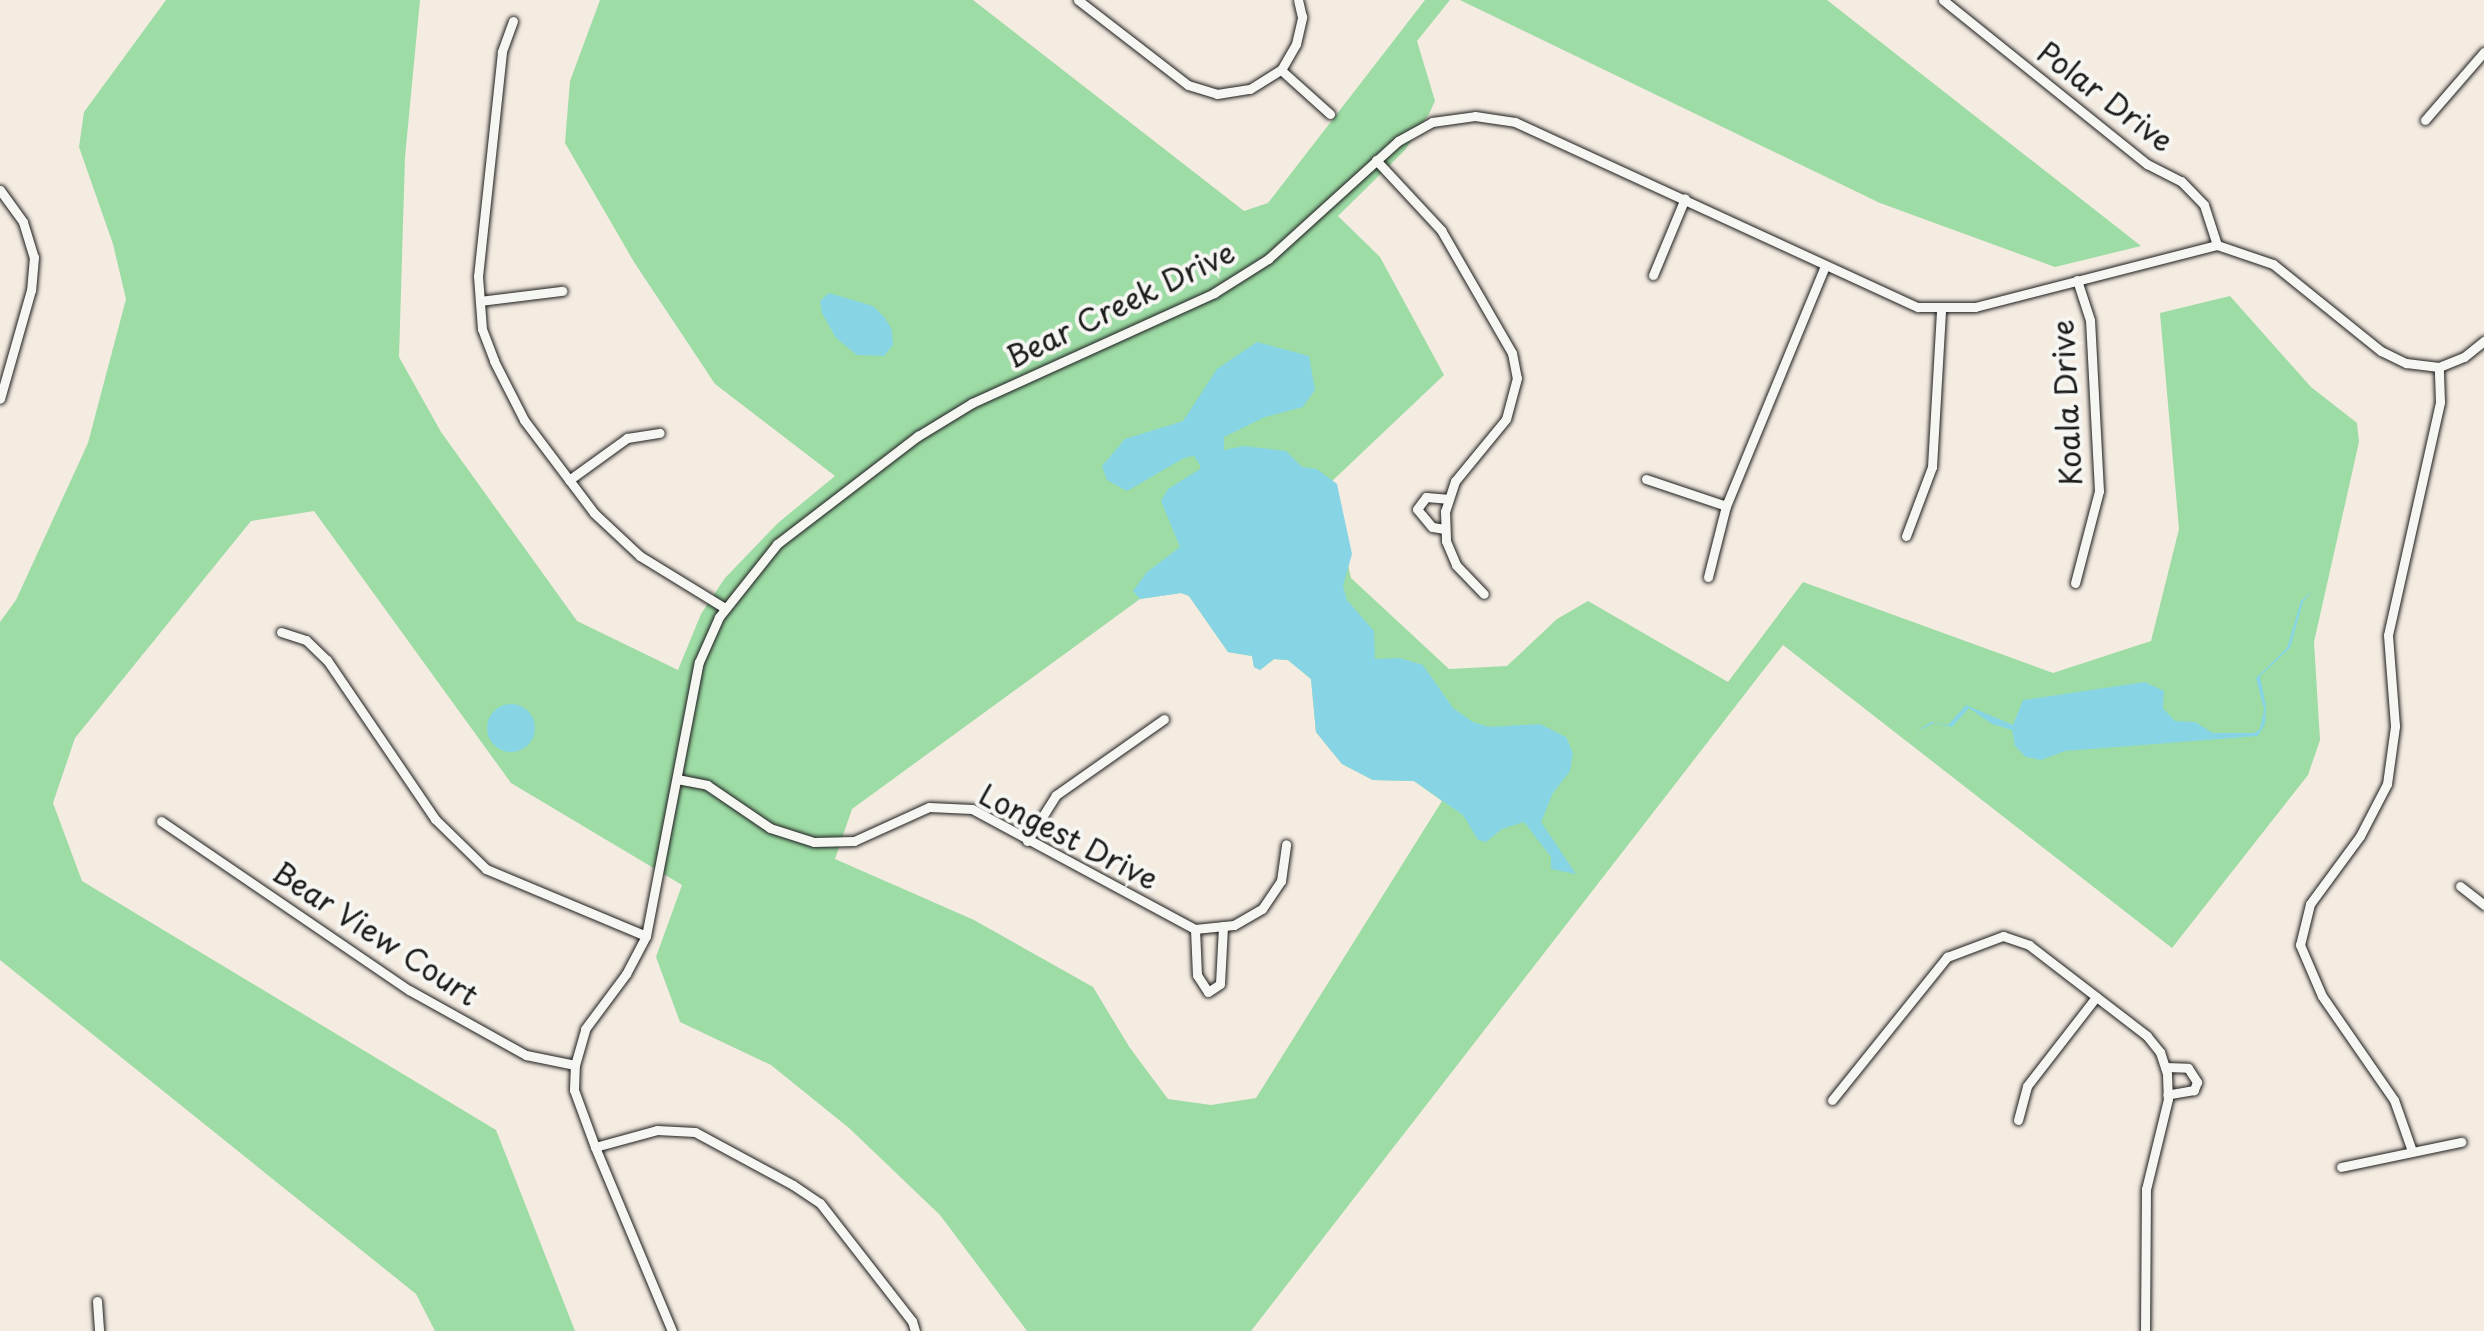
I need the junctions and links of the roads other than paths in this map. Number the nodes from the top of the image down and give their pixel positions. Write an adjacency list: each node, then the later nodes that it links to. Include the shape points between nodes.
1 (1078, 0): 6 (street, via 1188,86 1218,94 1250,89)
2 (1298, 0): 6 (street, via 1296,44)
3 (1943, 0): 12 (street, Polar Drive, via 2148,164 2181,181 2204,205)
4 (513, 21): 17 (street, via 502,52)
5 (2484, 52): 8 (street)
6 (1281, 70): 7 (street)
7 (1330, 114)
8 (2426, 120)
9 (1376, 160): 11 (street, Bear Creek Drive, via 1432,122 1475,116 1516,122); 25 (street, via 1441,230 1512,353 1517,378 1506,418); 32 (street, Bear Creek Drive, via 1268,259 1214,293 972,403 918,436 777,544)
10 (0, 190): 21 (street, via 23,222 34,257)
11 (1685, 198): 13 (street, Bear Creek Drive); 14 (street)
12 (2217, 246): 15 (street, Bear Creek Drive); 20 (street, via 2274,264 2381,351)
13 (1825, 266): 18 (street, Bear Creek Drive, via 1918,307); 26 (street)
14 (1653, 276)
15 (2077, 280): 18 (street, Bear Creek Drive, via 1975,307); 30 (street, Koala Drive, via 2090,320 2098,491)
16 (562, 291): 17 (street)
17 (480, 301): 24 (street, via 482,329 507,392)
18 (1941, 309): 28 (street, via 1932,467)
19 (2484, 341): 20 (street)
20 (2439, 367): 52 (street, via 2440,402 2388,635 2395,726 2387,784 2360,836 2310,904 2300,945 2322,996 2394,1100)
21 (0, 399)
22 (660, 433): 24 (street, via 627,438)
23 (1646, 479): 26 (street)
24 (569, 480): 32 (street, via 616,537)
25 (1447, 499): 27 (street); 27 (street, via 1426,496 1417,509 1432,527)
26 (1726, 506): 29 (street)
27 (1445, 529): 31 (street, via 1456,565)
28 (1906, 536)
29 (1708, 576)
30 (2075, 582)
31 (1484, 594)
32 (725, 608): 35 (street, Bear Creek Drive, via 699,662)
33 (281, 632): 43 (street, via 306,640 327,660 434,819 472,857 515,884)
34 (1164, 719): 37 (street, via 1056,796)
35 (676, 778): 37 (street, Longest Drive, via 707,785 770,828 814,842 854,841 930,807 972,809); 43 (street, Bear Creek Drive)
36 (161, 821): 45 (street, Bear View Court, via 409,990 526,1055)
37 (1027, 841): 42 (street, Longest Drive)
38 (1286, 844): 41 (street, via 1272,897 1234,926)
39 (2460, 886): 40 (street)
40 (2484, 905)
41 (1224, 926): 42 (street); 42 (street, via 1220,984 1208,992 1197,974)
42 (1195, 929)
43 (646, 936): 45 (street, Bear Creek Drive, via 585,1028)
44 (2096, 997): 46 (street, via 2147,1036); 48 (street, via 2029,945 2003,936 1971,944 1947,957); 49 (street, via 2027,1086)
45 (575, 1065): 51 (street, Bear Creek Drive, via 574,1090)
46 (2165, 1068): 47 (street); 47 (street, via 2188,1068 2197,1082 2183,1095)
47 (2168, 1095): 58 (street, via 2146,1189)
48 (1832, 1100)
49 (2018, 1120)
50 (2460, 1142): 52 (street)
51 (595, 1148): 56 (street, Bear Creek Drive); 57 (street, via 657,1130 695,1132 793,1185 820,1203)
52 (2412, 1150): 53 (street)
53 (2341, 1167)
54 (97, 1301): 55 (street)
55 (100, 1331)
56 (672, 1331)
57 (915, 1331)
58 (2145, 1331)

